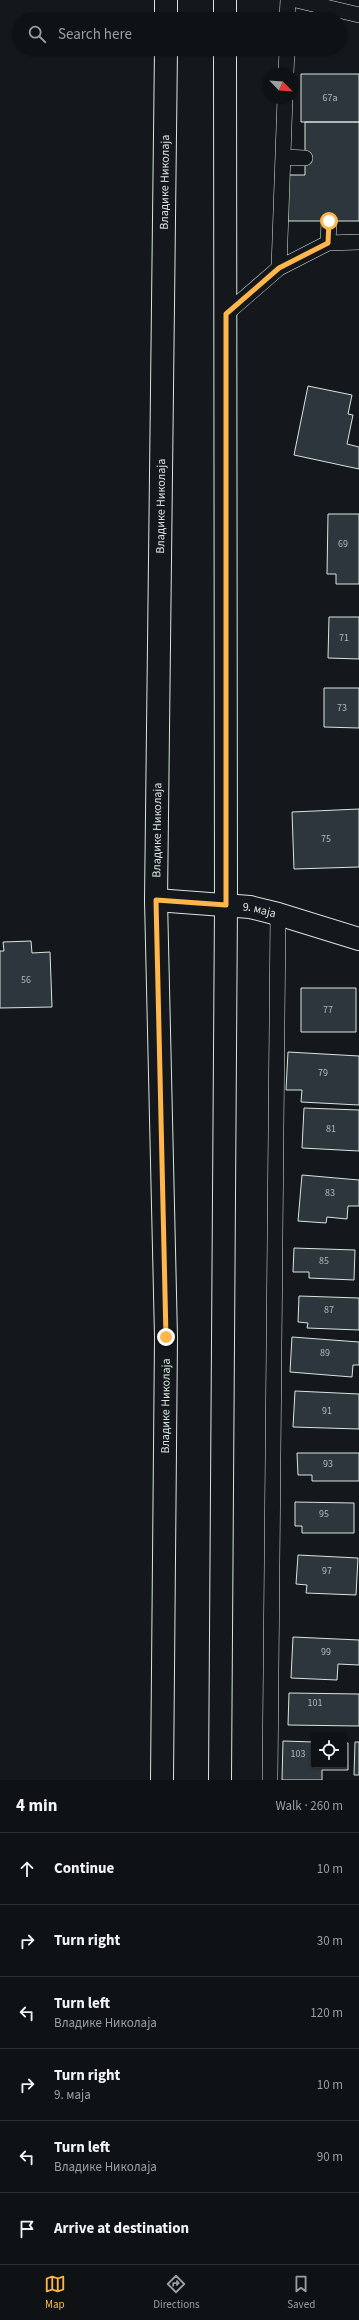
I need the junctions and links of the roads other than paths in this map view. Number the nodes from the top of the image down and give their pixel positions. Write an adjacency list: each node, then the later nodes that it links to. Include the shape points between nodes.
1 (166, 0): 5 (main road)
2 (225, 0): 6 (main road)
3 (288, 0): 7 (lane)
4 (296, 0): 8 (lane)
5 (166, 12)
6 (225, 12)
7 (287, 12)
8 (346, 12)
9 (347, 12): 10 (lane)
10 (359, 15)
11 (166, 56): 23 (main road, Владике Николаја)
12 (225, 56): 22 (main road)
13 (286, 56): 14 (lane)
14 (286, 68)
15 (285, 104): 16 (lane)
16 (284, 157): 17 (lane); 21 (lane)
17 (305, 158)
18 (329, 221): 20 (lane)
19 (359, 242): 20 (lane)
20 (328, 243): 21 (lane)
21 (279, 268): 22 (lane)
22 (226, 314): 24 (main road)
23 (156, 900): 24 (main road, 9. маја); 27 (main road, Владике Николаја, via 166,1337)
24 (226, 905): 25 (main road, 9. маја); 28 (main road)
25 (278, 914): 26 (main road, 9. маја); 29 (lane)
26 (359, 938)
27 (162, 1780)
28 (220, 1780)
29 (270, 1780)

